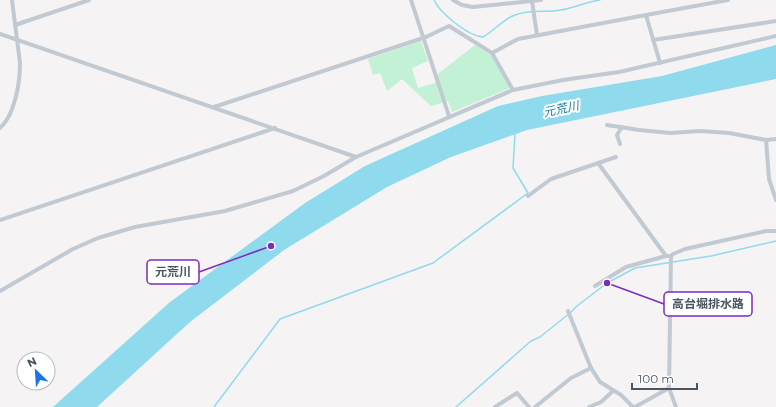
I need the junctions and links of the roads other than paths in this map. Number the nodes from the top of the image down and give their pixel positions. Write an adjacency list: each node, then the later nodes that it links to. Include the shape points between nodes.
1 (12, 0): 12 (street)
2 (89, 0): 12 (street)
3 (411, 0): 16 (street)
4 (453, 0): 9 (street, via 473,7)
5 (489, 0): 9 (street)
6 (541, 0): 8 (street)
7 (728, 0): 10 (street)
8 (532, 1): 9 (street); 14 (street)
9 (490, 5)
10 (646, 15): 14 (street); 18 (street)
11 (776, 21): 18 (street)
12 (15, 25): 17 (street)
13 (0, 34): 17 (street)
14 (537, 35): 19 (street, via 518,39)
15 (776, 36): 20 (street)
16 (423, 37): 19 (street, via 449,26); 22 (street); 23 (street)
17 (17, 39): 22 (street); 25 (street, via 20,63 18,88 8,117)
18 (653, 40): 20 (street)
19 (492, 53): 21 (street)
20 (660, 63): 21 (street)
21 (513, 90): 23 (street)
22 (214, 107): 26 (street)
23 (449, 116): 31 (street)
24 (607, 126): 27 (street)
25 (0, 128)
26 (275, 128): 31 (street); 36 (street)
27 (622, 128): 29 (street, via 670,133 729,133); 30 (street, via 617,135)
28 (776, 139): 29 (street)
29 (766, 140): 35 (street, via 769,179)
30 (620, 144)
31 (356, 157): 40 (street, via 293,191 225,211 135,227 98,238 73,249)
32 (616, 157): 33 (street)
33 (598, 163): 34 (street, via 551,179); 38 (street)
34 (528, 196)
35 (776, 200)
36 (0, 220)
37 (776, 231): 38 (street, via 685,249)
38 (668, 256): 39 (street, via 626,267); 43 (street)
39 (595, 286)
40 (0, 291)
41 (568, 312): 42 (street)
42 (591, 368): 44 (street, via 600,382); 47 (street, via 571,378)
43 (669, 388): 49 (street); 50 (street)
44 (613, 391): 48 (street, via 601,402); 49 (street)
45 (495, 407): 46 (street, via 517,393)
46 (529, 407)
47 (535, 407)
48 (589, 407)
49 (634, 407)
50 (676, 407)

